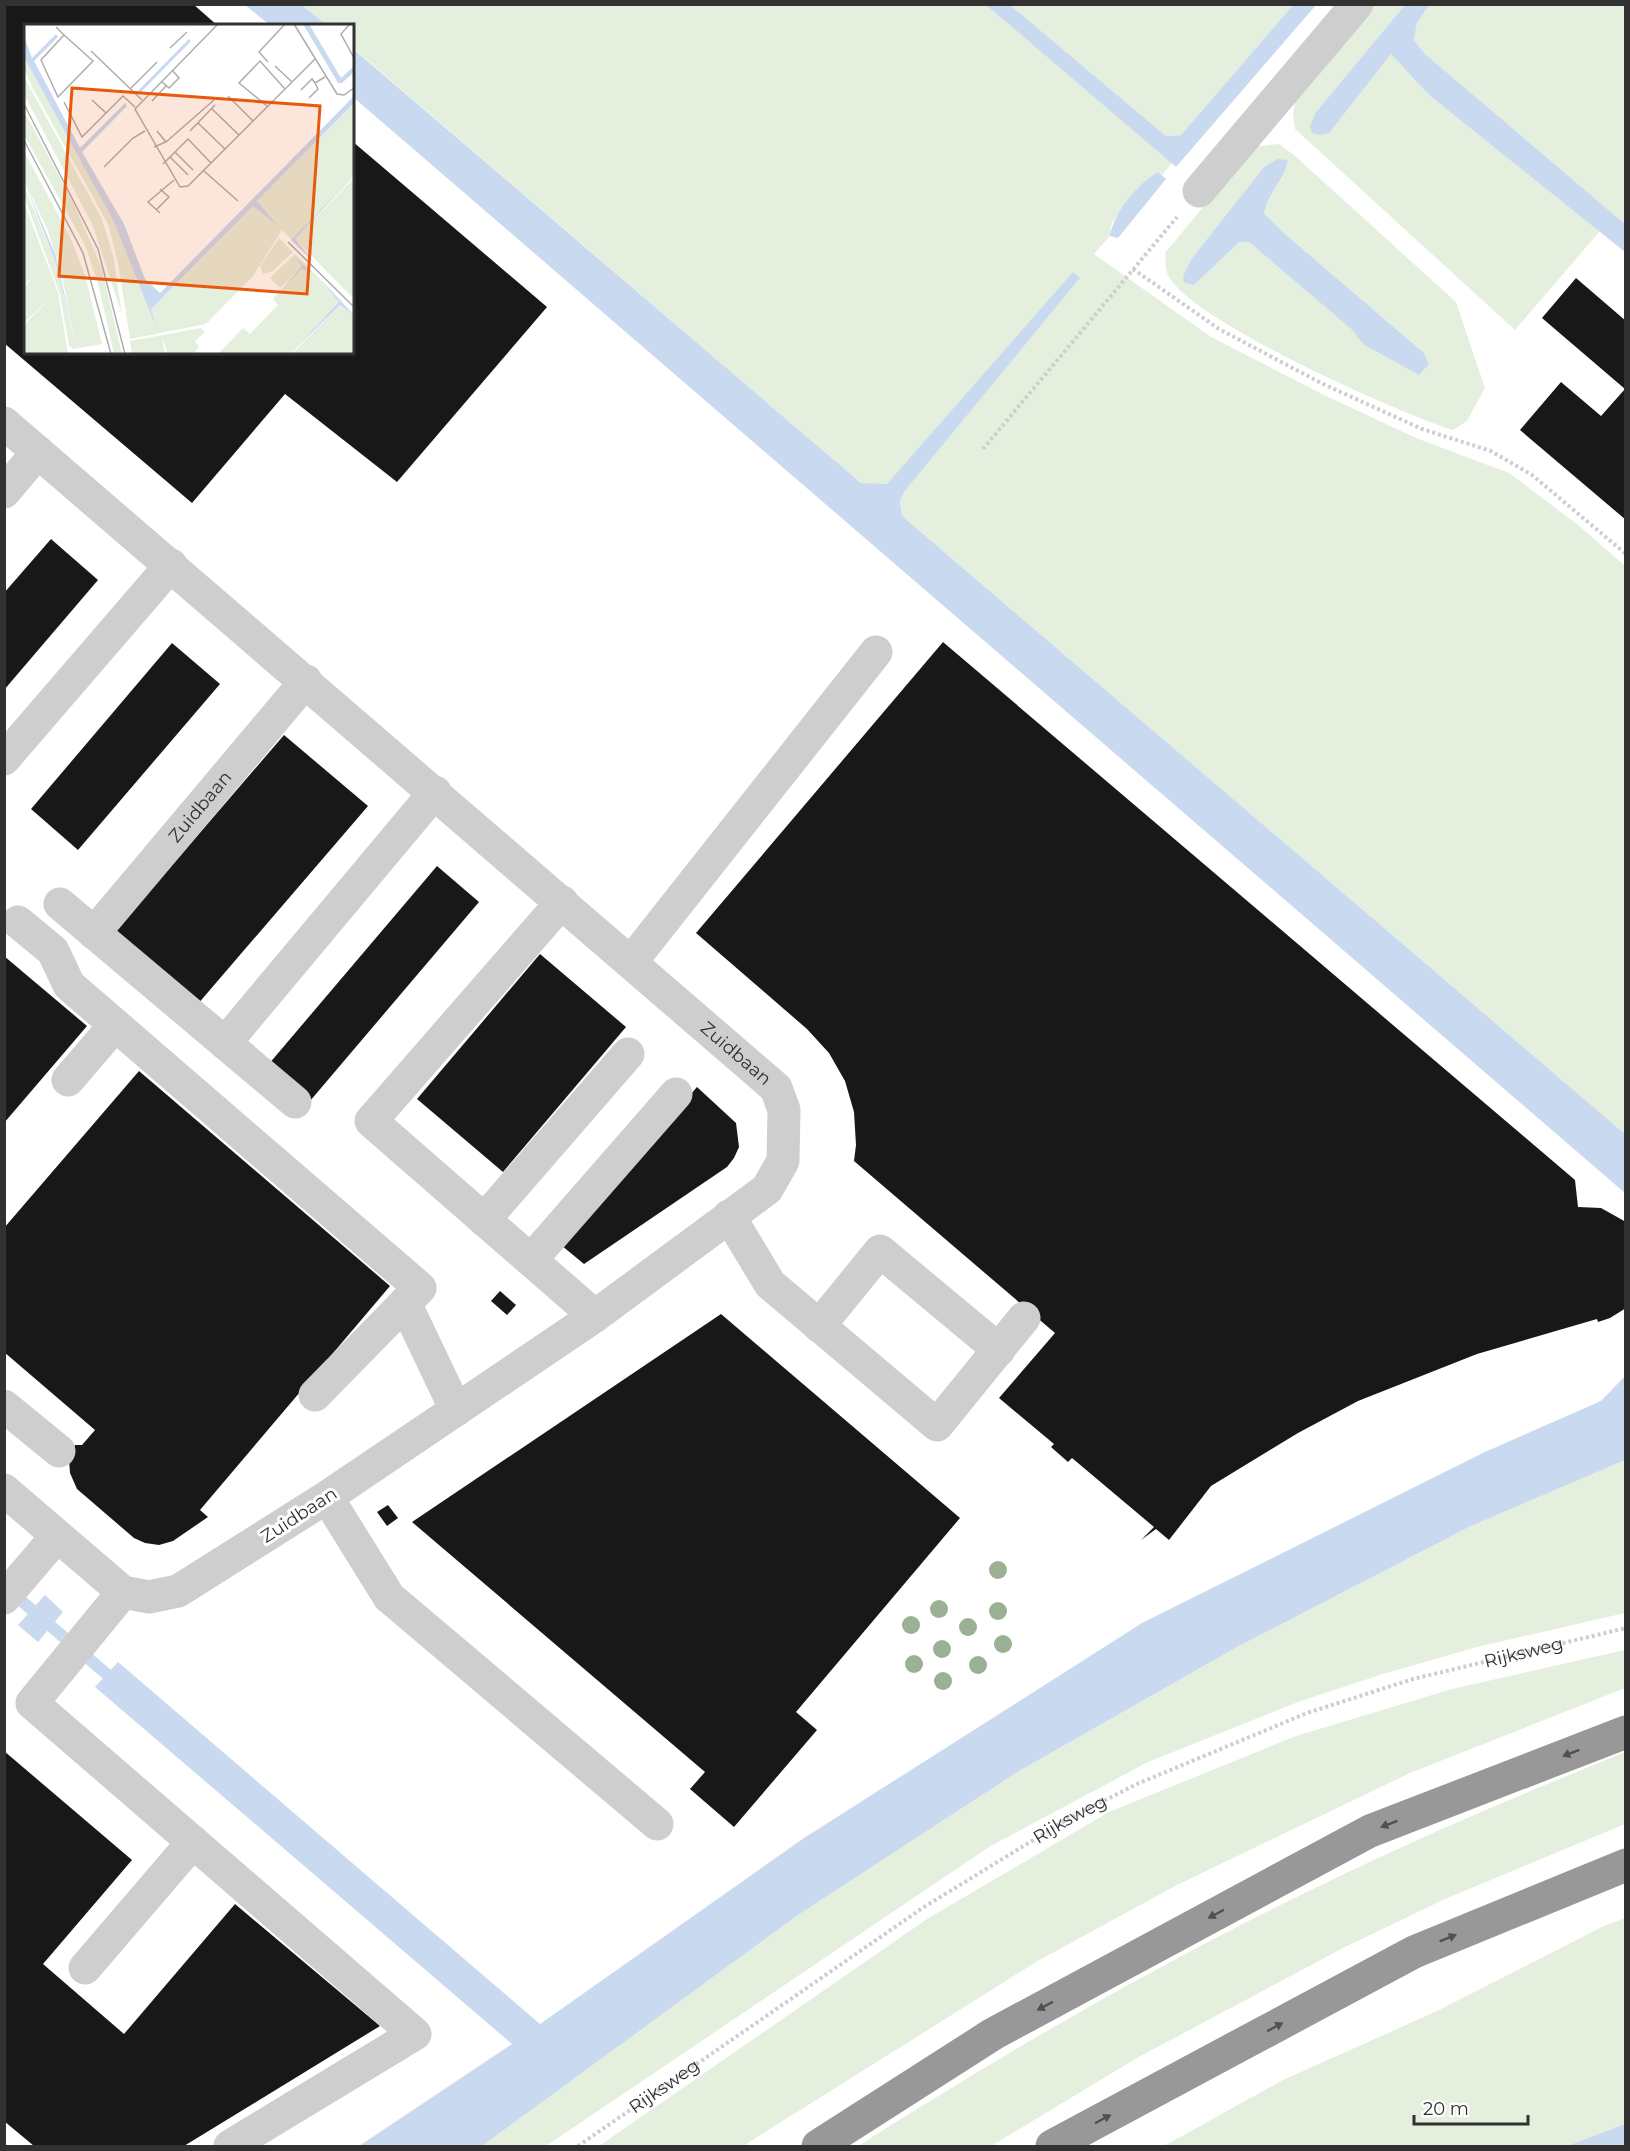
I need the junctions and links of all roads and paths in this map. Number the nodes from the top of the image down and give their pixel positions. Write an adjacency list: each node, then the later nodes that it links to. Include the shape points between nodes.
1 (1357, 4): 2 (street)
2 (1199, 191): 3 (path)
3 (1132, 268): 5 (path); 8 (path, via 1219,329 1323,384 1422,429 1491,451 1532,475)
4 (4, 423): 6 (street, Zuidbaan)
5 (983, 449)
6 (38, 452): 7 (street); 9 (street, Zuidbaan)
7 (4, 492)
8 (1626, 554)
9 (171, 565): 11 (street, Zuidbaan); 12 (street)
10 (876, 652): 18 (street)
11 (306, 681): 13 (street, Zuidbaan); 17 (street, Zuidbaan)
12 (4, 759)
13 (435, 792): 14 (street, Zuidbaan); 20 (street)
14 (562, 902): 18 (street, Zuidbaan); 26 (street, via 371,1121)
15 (60, 904): 17 (street)
16 (18, 922): 19 (street, via 53,951 69,986)
17 (94, 933): 20 (street)
18 (631, 962): 25 (street, Zuidbaan, via 776,1088 784,1110 783,1161 767,1189)
19 (115, 1025): 22 (street); 28 (street, via 420,1288)
20 (225, 1043): 24 (street)
21 (628, 1054): 26 (street)
22 (68, 1080)
23 (676, 1094): 27 (street)
24 (295, 1102)
25 (729, 1216): 29 (street, Zuidbaan); 31 (street, via 770,1284)
26 (484, 1220): 27 (street)
27 (531, 1260): 29 (street)
28 (405, 1303): 33 (street); 35 (street)
29 (595, 1316): 35 (street, Zuidbaan)
30 (1024, 1317): 32 (street)
31 (819, 1326): 32 (street, via 937,1425); 32 (street, via 880,1251)
32 (999, 1350)
33 (315, 1395)
34 (4, 1406): 36 (street)
35 (456, 1410): 38 (street, Zuidbaan)
36 (59, 1451)
37 (4, 1490): 39 (street)
38 (327, 1497): 40 (street, Zuidbaan, via 190,1586 149,1597); 44 (street, via 389,1597)
39 (57, 1536): 40 (street); 41 (street)
40 (123, 1592): 45 (street, via 32,1702)
41 (4, 1598)
42 (1626, 1628): 49 (path, Rijksweg, via 1413,1679 1307,1713 1137,1784 1066,1820 924,1907)
43 (1626, 1732): 50 (highway, one-way to 50, via 1370,1831 993,2034)
44 (657, 1824)
45 (193, 1842): 47 (street); 48 (street, via 415,2034)
46 (1626, 1865): 51 (highway, one-way to 46, via 1414,1952)
47 (85, 1968)
48 (230, 2146)
49 (578, 2146)
50 (818, 2146)
51 (1052, 2146)

